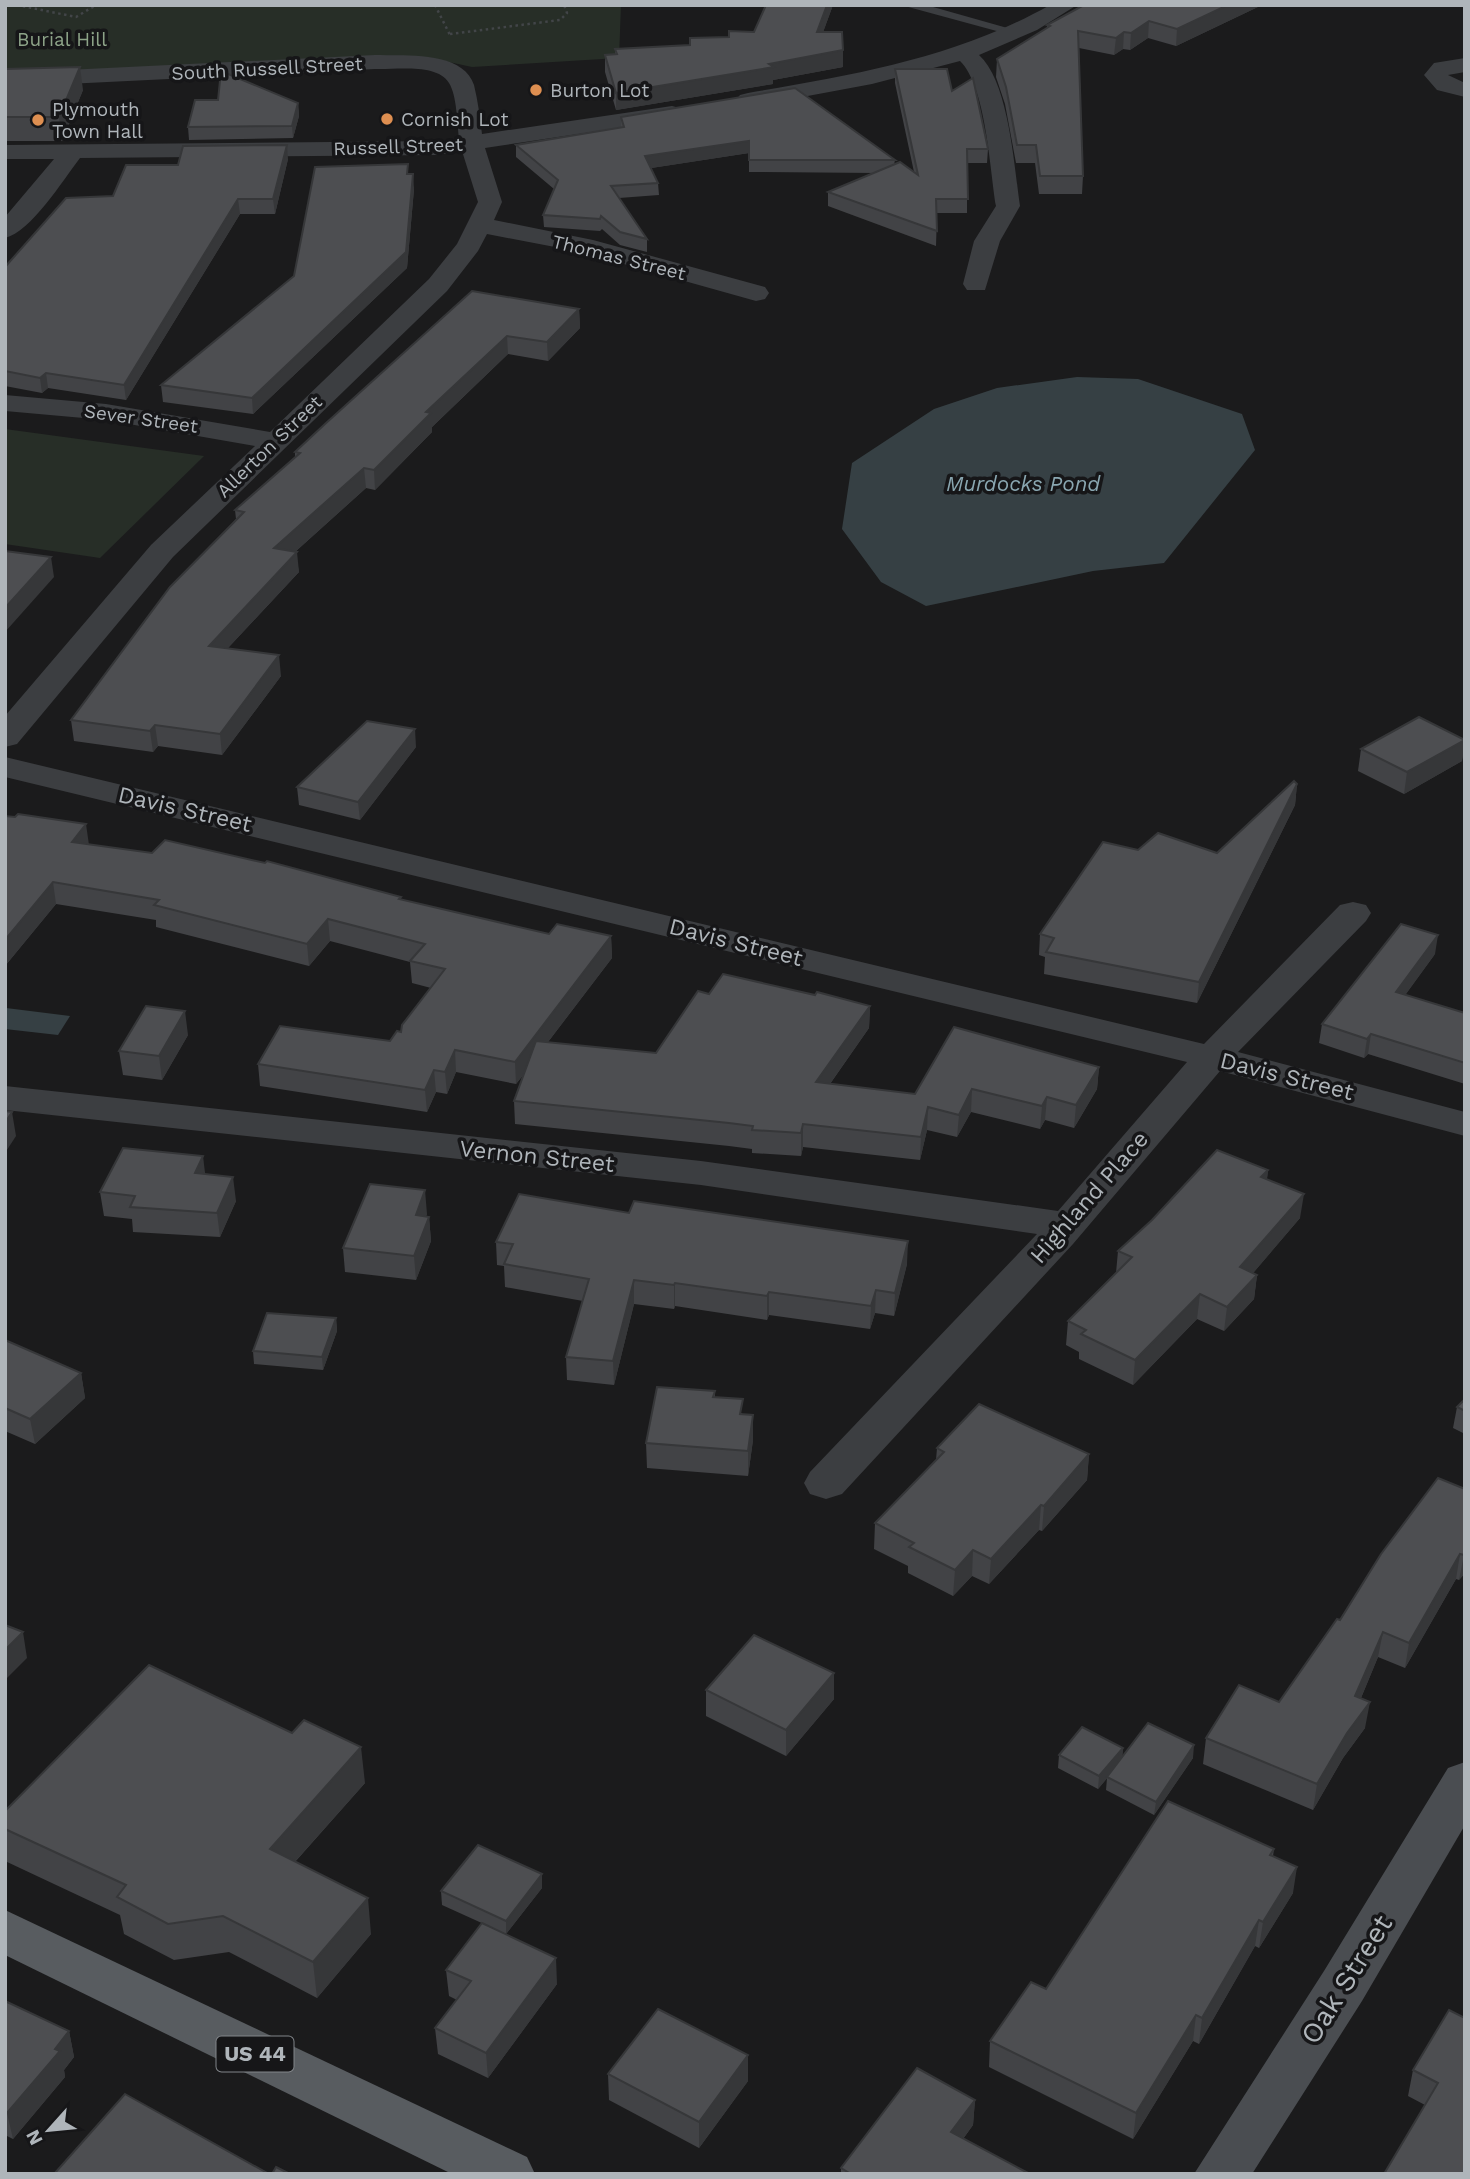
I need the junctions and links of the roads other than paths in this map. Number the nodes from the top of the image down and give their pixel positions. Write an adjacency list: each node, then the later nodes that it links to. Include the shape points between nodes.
1 (908, 5): 3 (lane)
2 (1066, 5): 3 (street)
3 (1015, 32): 4 (street)
4 (966, 55): 8 (street, via 870,78); 15 (street, via 979,66 993,113 1008,206 987,241)
5 (1465, 65): 7 (street, via 1442,68 1435,75 1445,85)
6 (5, 80): 10 (street, South Russell Street, via 375,62 428,64 451,72 461,83)
7 (1465, 90)
8 (722, 104)
9 (695, 109): 10 (street, Russell Street)
10 (472, 144): 11 (street, Russell Street); 13 (street, Allerton Street, via 490,202)
11 (73, 151): 12 (street, Russell Street); 14 (street)
12 (5, 152)
13 (481, 225): 16 (street, Thomas Street, via 584,245); 18 (street, Allerton Street, via 438,285)
14 (5, 231)
15 (976, 284)
16 (756, 293)
17 (5, 402): 18 (street, Sever Street, via 106,412)
18 (275, 441): 20 (street, Allerton Street, via 162,551)
19 (5, 688): 20 (street)
20 (41, 693): 21 (street, Allerton Street)
21 (5, 737)
22 (5, 767): 24 (street, Davis Street)
23 (1353, 914): 24 (street, Highland Place)
24 (1212, 1057): 26 (street, Davis Street); 27 (street, Highland Place)
25 (5, 1098): 27 (street, Vernon Street, via 701,1173)
26 (1465, 1124)
27 (1066, 1226): 28 (street, Highland Place)
28 (827, 1483)
29 (1465, 1781): 32 (main road, Oak Street, via 1343,1986)
30 (5, 1931): 31 (main road, US 44)
31 (507, 2174)
32 (1223, 2174)

